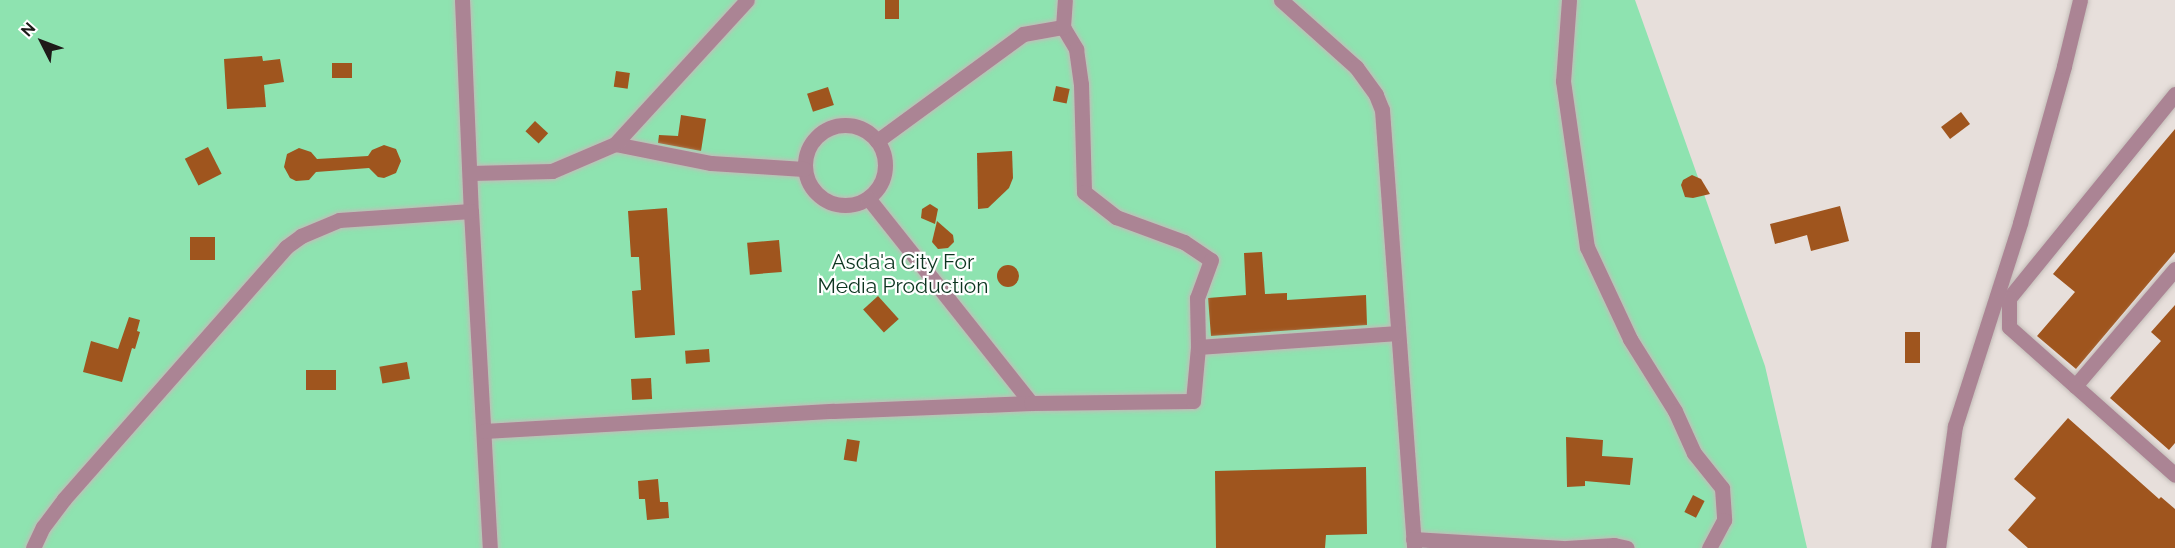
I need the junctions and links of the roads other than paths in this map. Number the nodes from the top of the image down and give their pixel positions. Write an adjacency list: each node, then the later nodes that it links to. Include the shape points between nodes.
1 (462, 0): 12 (street)
2 (747, 0): 10 (street)
3 (1065, 0): 7 (street)
4 (1281, 0): 16 (street, via 1356,67 1382,110)
5 (1569, 0): 27 (street, via 1563,81 1587,247 1630,339 1674,411 1694,453 1722,488 1724,520)
6 (2080, 0): 28 (street, via 2020,223 1955,426)
7 (1064, 27): 9 (street, via 1023,34); 17 (street, via 1076,49 1081,84 1084,192 1116,218 1184,242 1210,260 1197,298)
8 (2175, 94): 18 (street, via 2009,298 2009,327)
9 (877, 141): 11 (street, via 856,126 830,128 810,144); 13 (street, via 883,152 883,178)
10 (615, 144): 11 (street, via 711,163); 12 (street, via 552,171)
11 (804, 169): 13 (street, via 808,183 828,202 855,205)
12 (470, 173): 14 (street)
13 (868, 198): 19 (street)
14 (471, 211): 20 (street); 23 (street, via 339,220 294,242 64,499)
15 (2175, 269): 18 (street)
16 (1398, 333): 17 (street); 22 (street)
17 (1198, 347): 19 (street, via 1193,401)
18 (2075, 386): 21 (street)
19 (1031, 403): 20 (street)
20 (484, 431): 24 (street)
21 (2175, 475)
22 (1414, 543): 25 (street)
23 (33, 548)
24 (490, 548)
25 (1564, 548): 26 (street)
26 (1627, 548)
27 (1709, 548)
28 (1938, 548)

